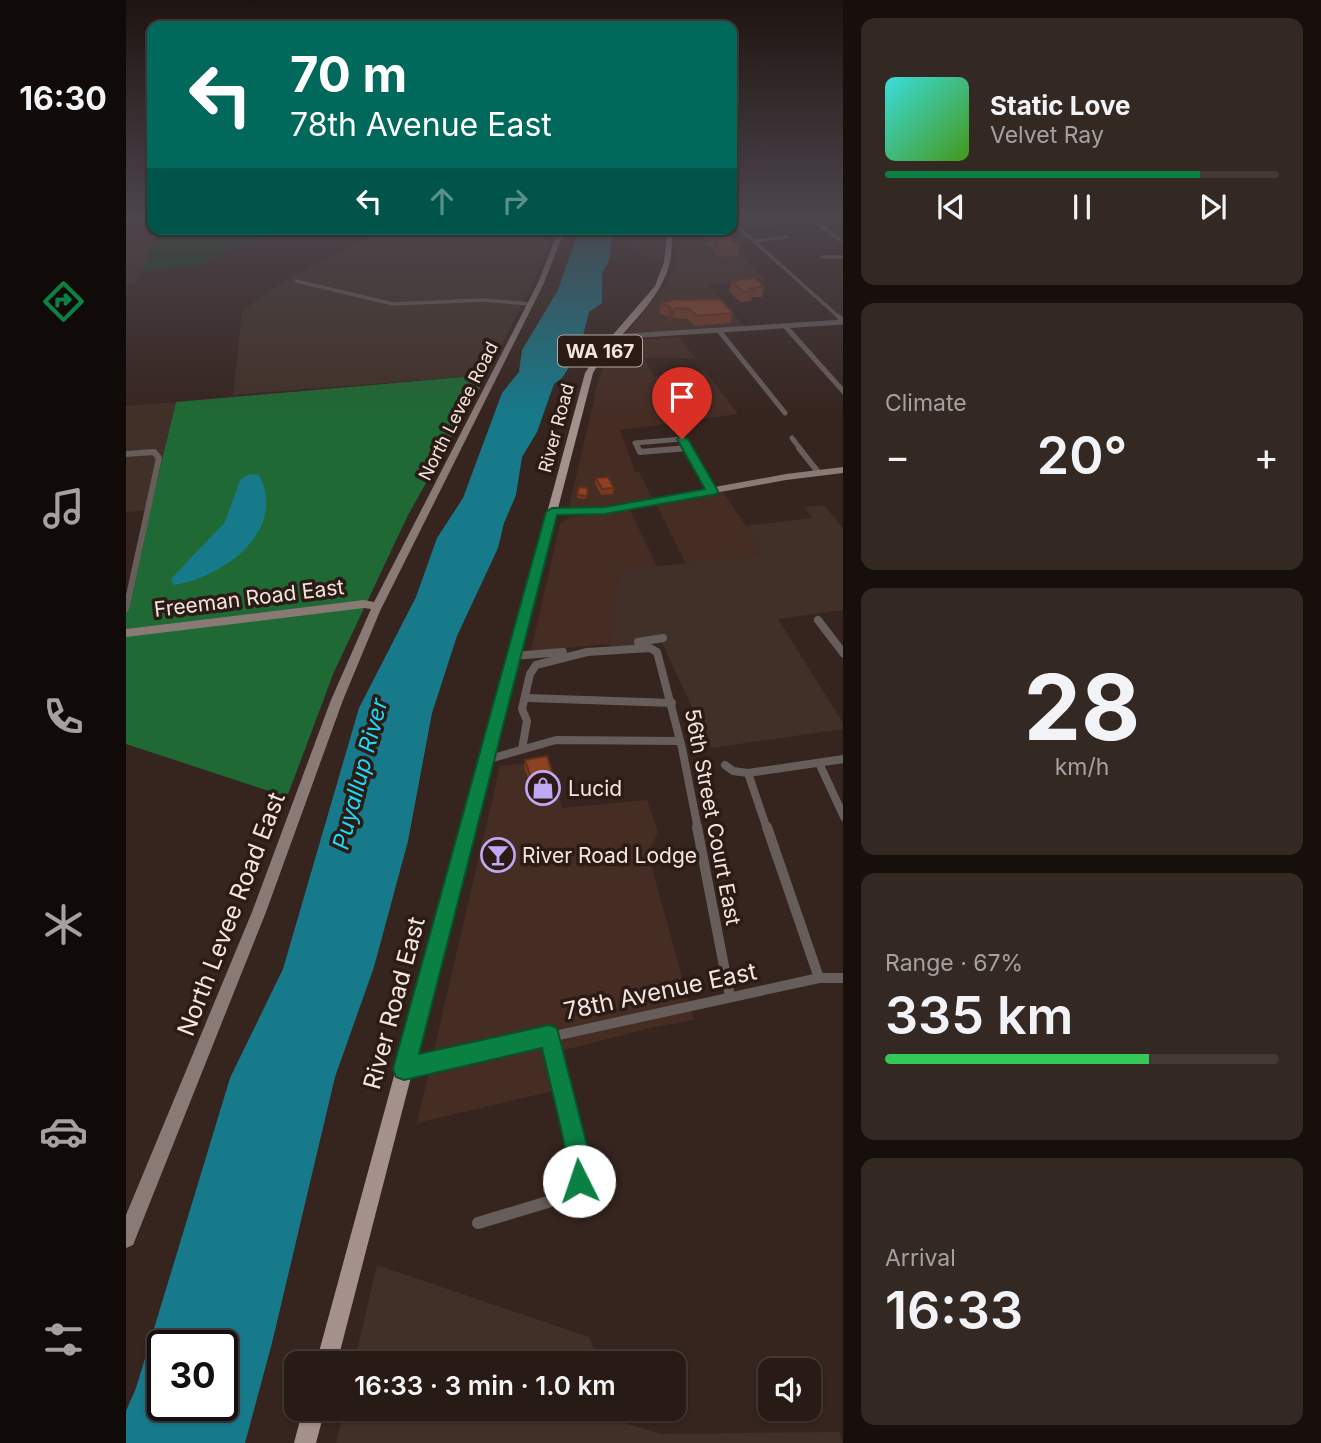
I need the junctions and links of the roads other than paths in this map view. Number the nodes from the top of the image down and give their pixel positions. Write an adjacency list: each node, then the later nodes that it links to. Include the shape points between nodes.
1 (302, 282): 5 (street, via 393,304 483,300)
2 (539, 282): 5 (street, North Levee Road)
3 (659, 282): 9 (main road, River Road / WA 167)
4 (799, 282): 6 (street)
5 (530, 304): 19 (street, North Levee Road)
6 (843, 322): 7 (street)
7 (786, 327): 8 (street); 10 (street)
8 (720, 332): 9 (street); 11 (street)
9 (611, 337): 18 (main road, River Road / WA 167, via 589,373)
10 (843, 392)
11 (785, 413)
12 (792, 438): 16 (street)
13 (688, 448): 13 (street, via 640,452 635,443 682,439); 17 (street)
14 (126, 454): 20 (street, via 157,454 159,458)
15 (843, 470): 16 (street)
16 (818, 472): 17 (street)
17 (712, 491): 18 (street, via 605,510)
18 (552, 512): 26 (main road, River Road / WA 167)
19 (378, 606): 22 (street, Freeman Road East); 43 (street, North Levee Road East)
20 (126, 610)
21 (818, 620): 24 (street)
22 (126, 633)
23 (663, 638): 26 (street)
24 (840, 644): 25 (street)
25 (843, 654)
26 (513, 656): 32 (main road, River Road East / WA 167)
27 (529, 698): 28 (street); 28 (street, 56th Street Court East, via 529,675 540,662 643,646 660,656); 30 (street, via 522,709 527,721)
28 (672, 703): 29 (street, 56th Street Court East)
29 (678, 741): 30 (street, via 556,740); 39 (street, 56th Street Court East)
30 (522, 749): 32 (street)
31 (843, 759): 33 (street)
32 (486, 760): 41 (main road, River Road East / WA 167)
33 (819, 763): 35 (street); 36 (street)
34 (725, 765): 35 (street)
35 (748, 774): 37 (street)
36 (843, 817)
37 (819, 978): 38 (street, 78th Avenue East); 39 (street, 78th Avenue East)
38 (843, 978)
39 (730, 997): 40 (street, 78th Avenue East)
40 (549, 1036): 41 (street, 78th Avenue East); 42 (street, via 581,1169 576,1186 561,1198)
41 (404, 1069): 44 (main road, River Road East / WA 167)
42 (478, 1223)
43 (126, 1238)
44 (329, 1351)
45 (311, 1421): 46 (main road)
46 (305, 1443)

